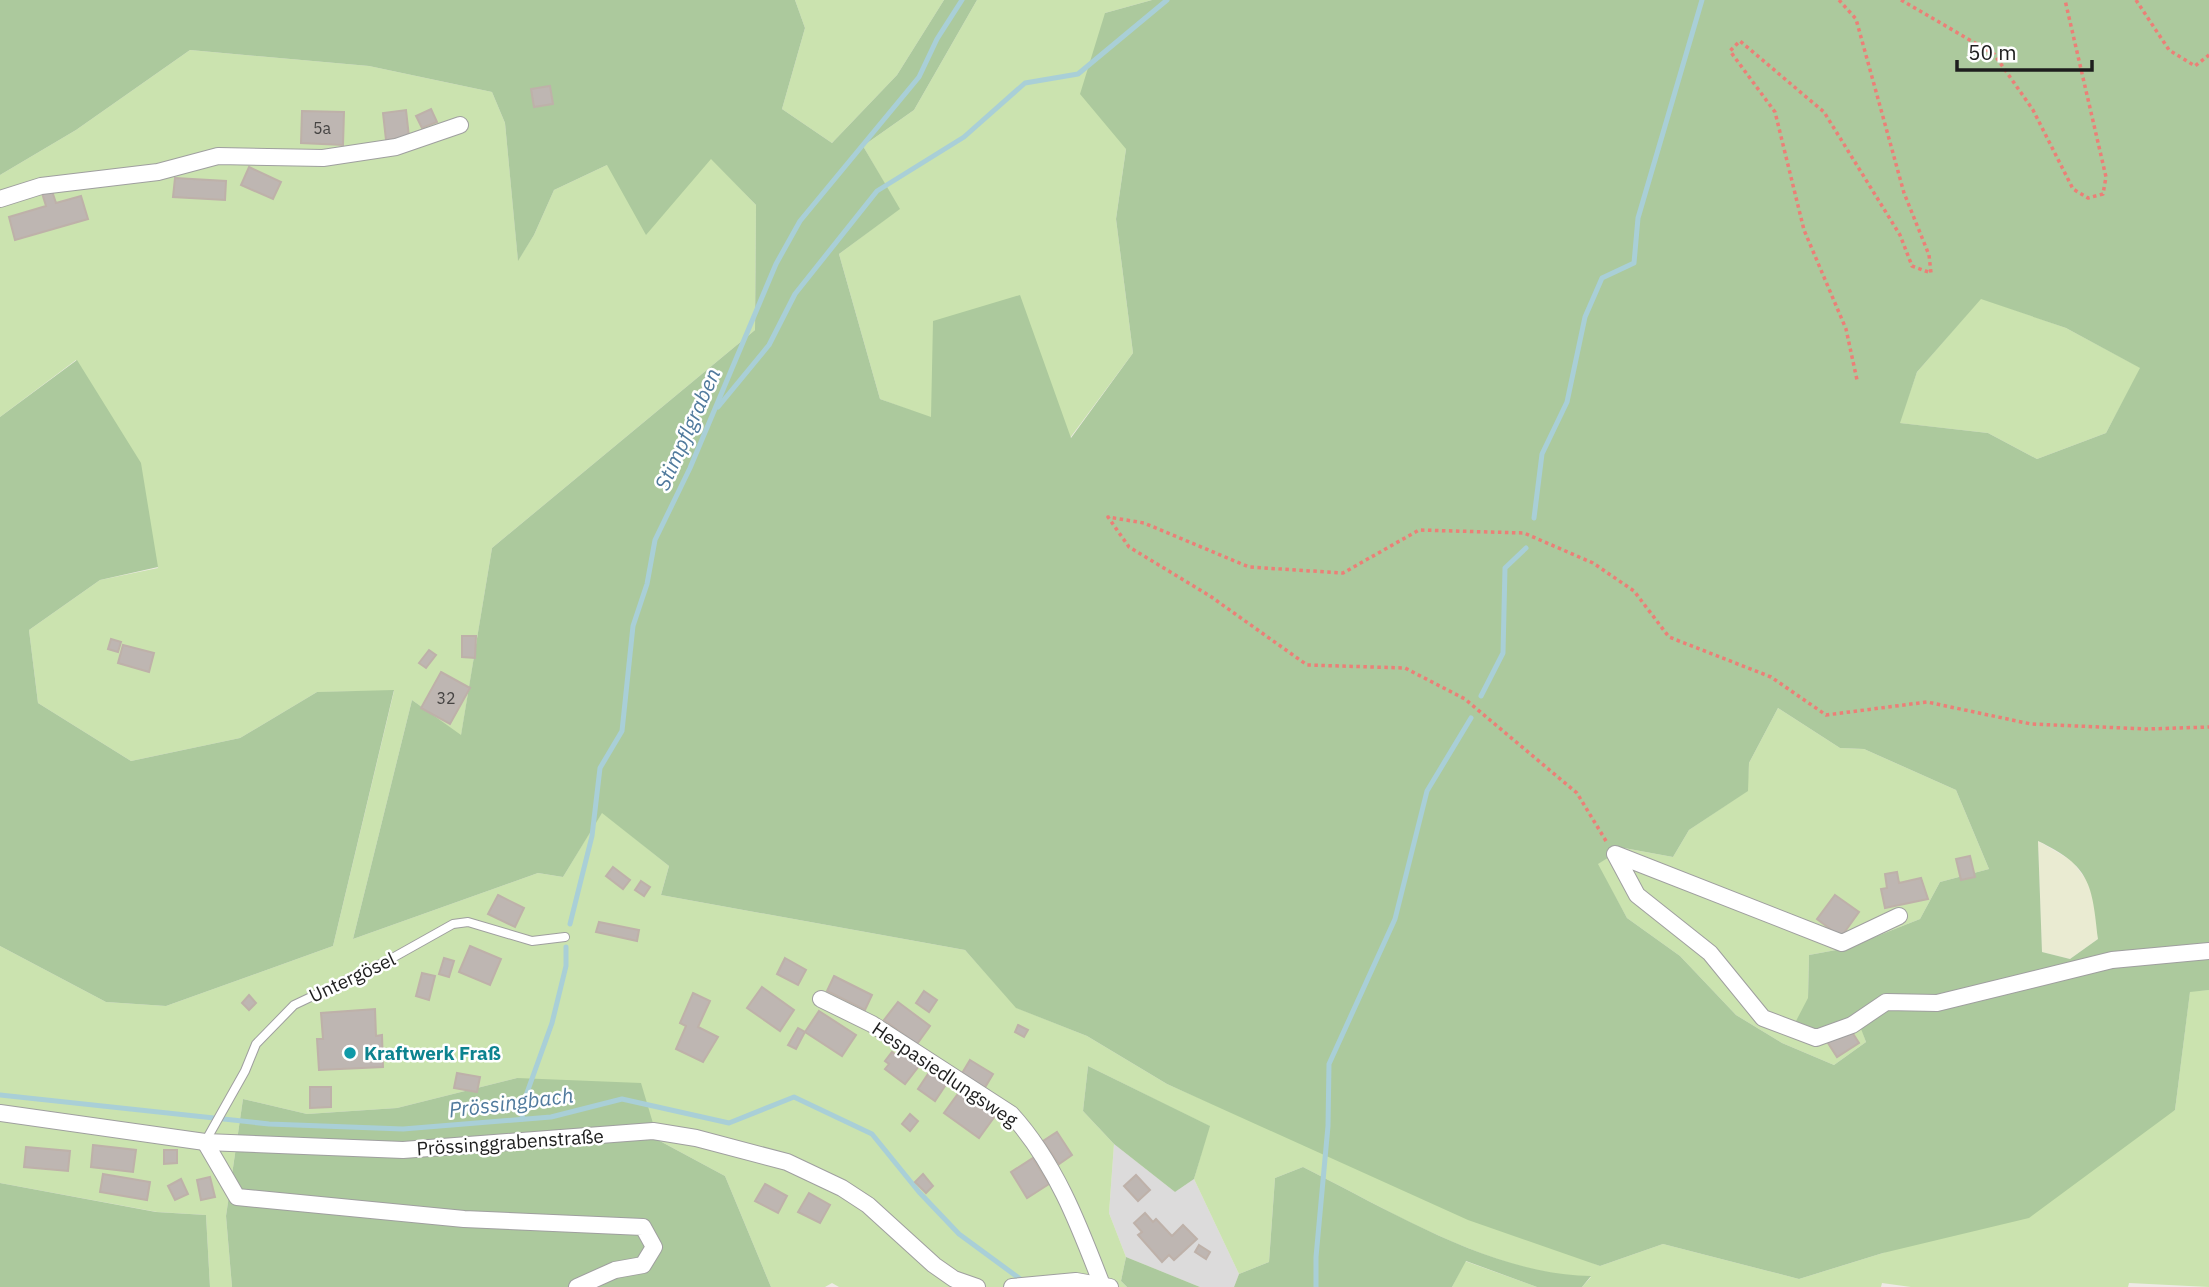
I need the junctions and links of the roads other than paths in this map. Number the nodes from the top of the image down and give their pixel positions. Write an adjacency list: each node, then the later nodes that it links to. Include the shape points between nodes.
1 (460, 125): 2 (street, via 396,147 324,158 218,156 158,172 41,186)
2 (0, 199)
3 (1899, 916): 5 (street, via 1842,943 1615,854 1637,895 1710,953 1763,1018 1816,1038 1852,1025 1886,1002 1937,1003 2112,960)
4 (565, 937): 8 (lane, Untergösel, via 532,941 468,922 453,924 294,1005 256,1044)
5 (2209, 951)
6 (821, 999): 9 (street, Hespasiedlungsweg, via 872,1024 1011,1114 1025,1129 1074,1211)
7 (0, 1113): 8 (street, Prössinggrabenstraße)
8 (209, 1135): 10 (street, via 237,1197 464,1219 643,1227 654,1247 643,1265 615,1270); 11 (street, Prössinggrabenstraße, via 404,1150 653,1131 696,1138 787,1163 842,1188 868,1205 934,1265)
9 (1106, 1286): 12 (street, via 1076,1281)
10 (577, 1287)
11 (977, 1287)
12 (1016, 1287)

